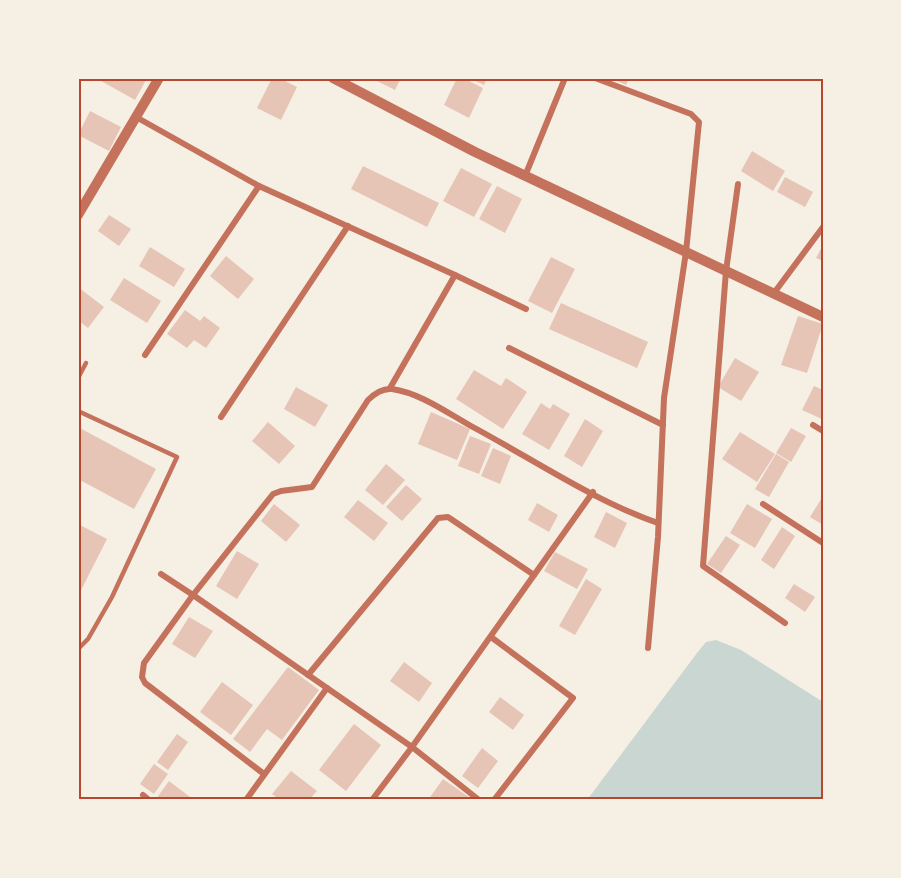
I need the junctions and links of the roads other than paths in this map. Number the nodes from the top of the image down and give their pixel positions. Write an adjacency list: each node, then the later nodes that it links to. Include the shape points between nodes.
1 (159, 78): 5 (street)
2 (333, 78): 6 (street)
3 (566, 78): 6 (street)
4 (595, 78): 12 (street, via 699,120)
5 (136, 117): 8 (street); 9 (street)
6 (525, 176): 12 (street)
7 (738, 184): 13 (street)
8 (259, 186): 10 (street); 19 (street)
9 (78, 215)
10 (348, 226): 14 (street); 24 (street)
11 (823, 227): 15 (street)
12 (686, 252): 13 (street); 25 (street)
13 (726, 271): 15 (street); 35 (street, via 703,566)
14 (455, 275): 16 (street); 22 (street)
15 (774, 293): 17 (street)
16 (526, 309)
17 (823, 317)
18 (509, 348): 25 (street)
19 (145, 355)
20 (86, 363): 21 (lane)
21 (78, 378)
22 (390, 388): 28 (street, via 421,399); 34 (street, via 368,400 312,487 273,495)
23 (78, 411): 38 (lane, via 177,457 112,597)
24 (221, 417)
25 (663, 425): 30 (street)
26 (813, 425): 27 (street)
27 (823, 431)
28 (593, 492): 30 (street, via 632,514); 33 (street)
29 (763, 504): 31 (street)
30 (658, 523): 37 (street)
31 (823, 543)
32 (161, 574): 34 (street)
33 (534, 575): 36 (street); 39 (street, via 448,517 438,518)
34 (193, 595): 39 (street); 42 (street, via 144,663 142,677)
35 (785, 623)
36 (491, 637): 41 (street); 48 (street, via 573,698)
37 (648, 648)
38 (78, 649)
39 (308, 675): 40 (street)
40 (327, 688): 41 (street); 42 (street)
41 (412, 747): 46 (street); 47 (street)
42 (264, 774): 45 (street)
43 (143, 795): 44 (street)
44 (149, 800)
45 (246, 800)
46 (372, 800)
47 (479, 800)
48 (494, 800)

